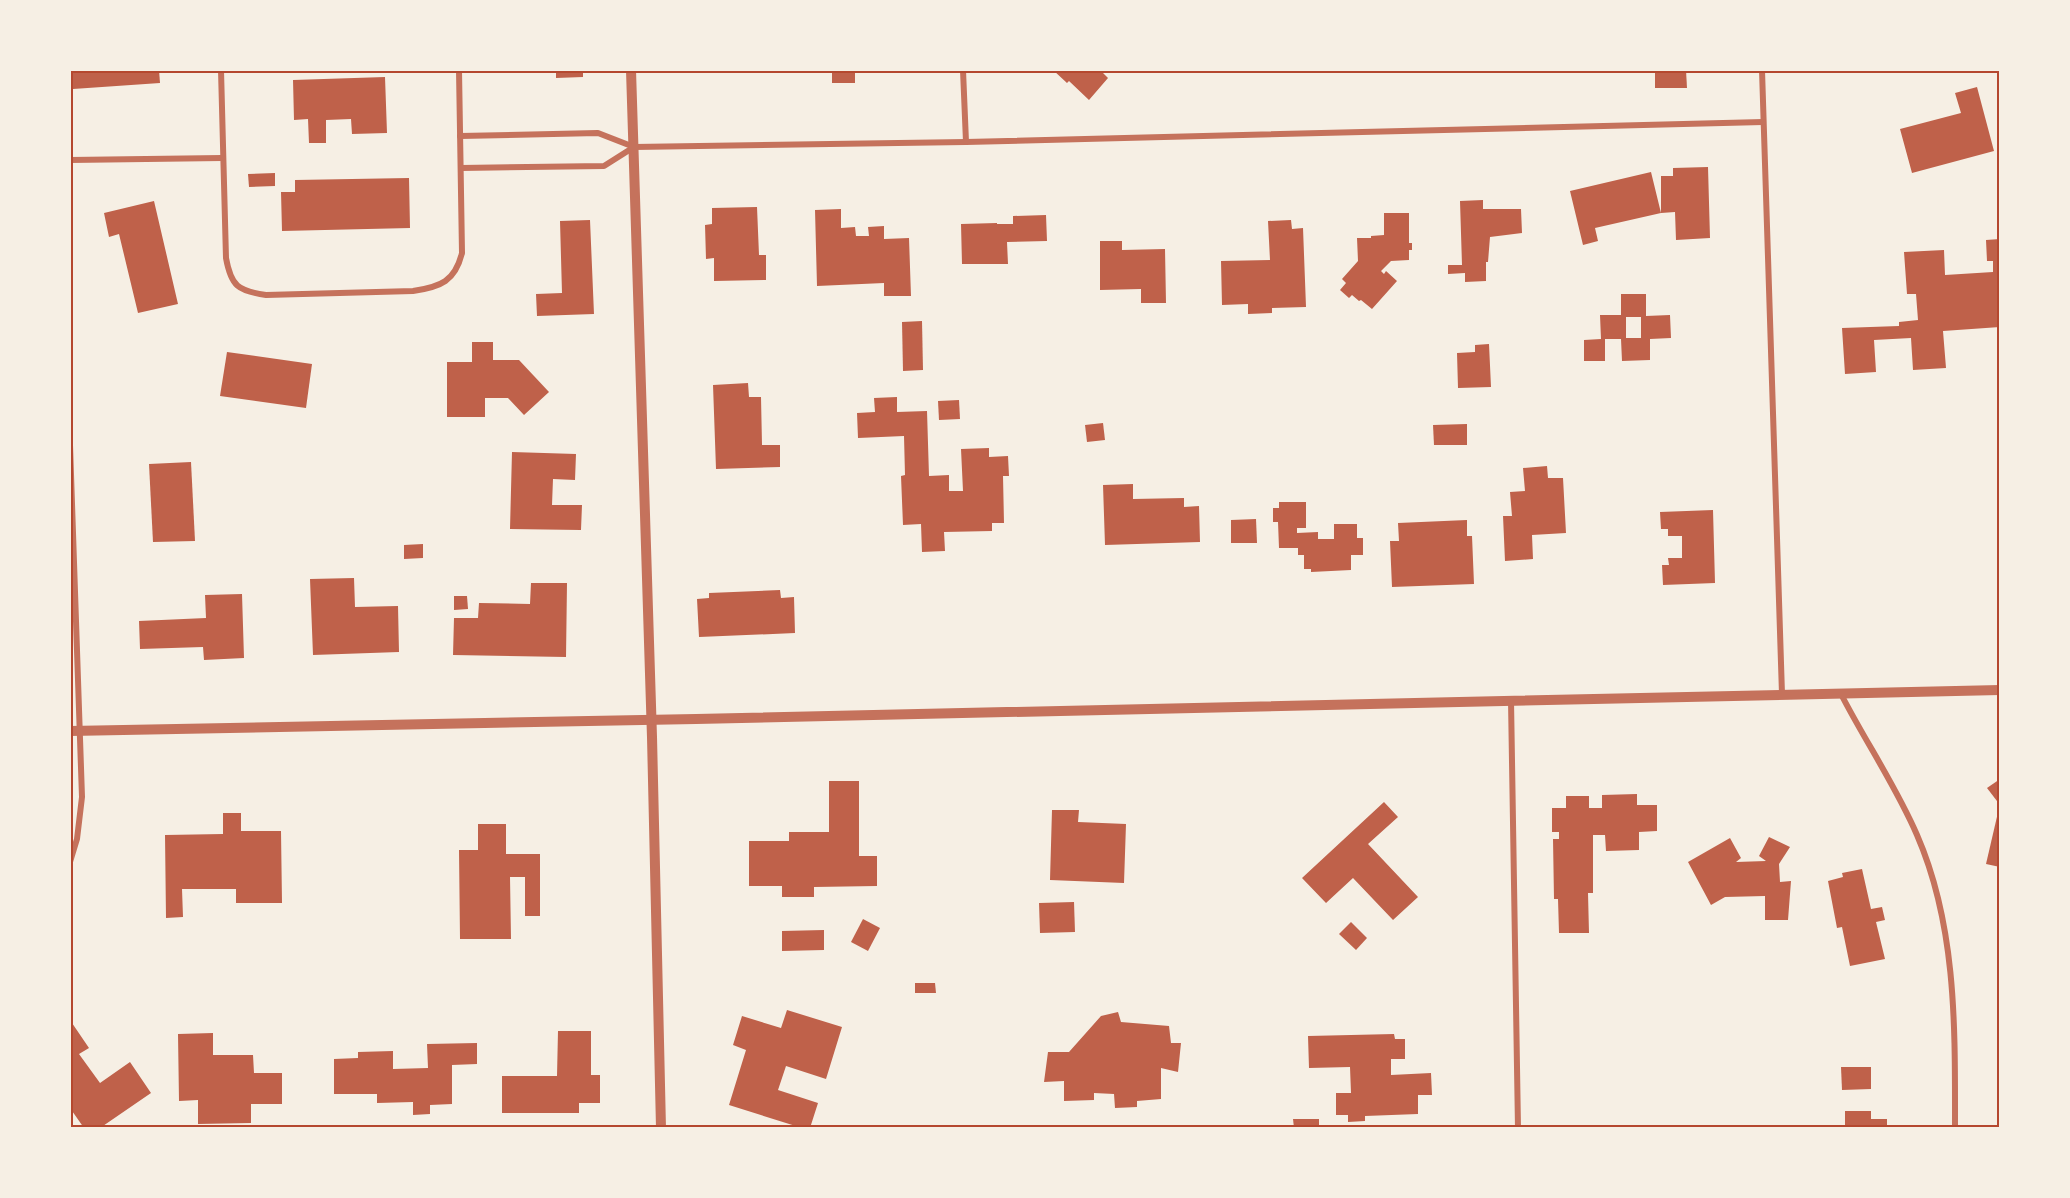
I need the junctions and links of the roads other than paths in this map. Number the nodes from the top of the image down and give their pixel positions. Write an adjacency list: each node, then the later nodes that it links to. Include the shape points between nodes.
1 (221, 70): 10 (street)
2 (459, 70): 7 (street)
3 (632, 70): 9 (street)
4 (963, 70): 8 (street)
5 (1762, 70): 6 (street)
6 (1763, 122): 8 (street); 16 (street)
7 (460, 136): 9 (street, via 598,133); 12 (street)
8 (966, 142): 9 (street)
9 (634, 147): 12 (street, via 604,166); 18 (street)
10 (222, 158): 11 (street); 12 (street, via 226,258 232,281 249,292 266,295 413,291 446,281 459,265 462,253)
11 (70, 160)
12 (461, 168)
13 (70, 445): 19 (street)
14 (2000, 690): 15 (street)
15 (1841, 693): 16 (street); 23 (street, via 1904,808 1932,878 1954,1008)
16 (1782, 694): 17 (street)
17 (1511, 700): 18 (street); 22 (street)
18 (652, 720): 19 (street); 21 (street)
19 (75, 731): 20 (street, via 82,797)
20 (70, 862)
21 (661, 1128)
22 (1518, 1128)
23 (1955, 1128)

